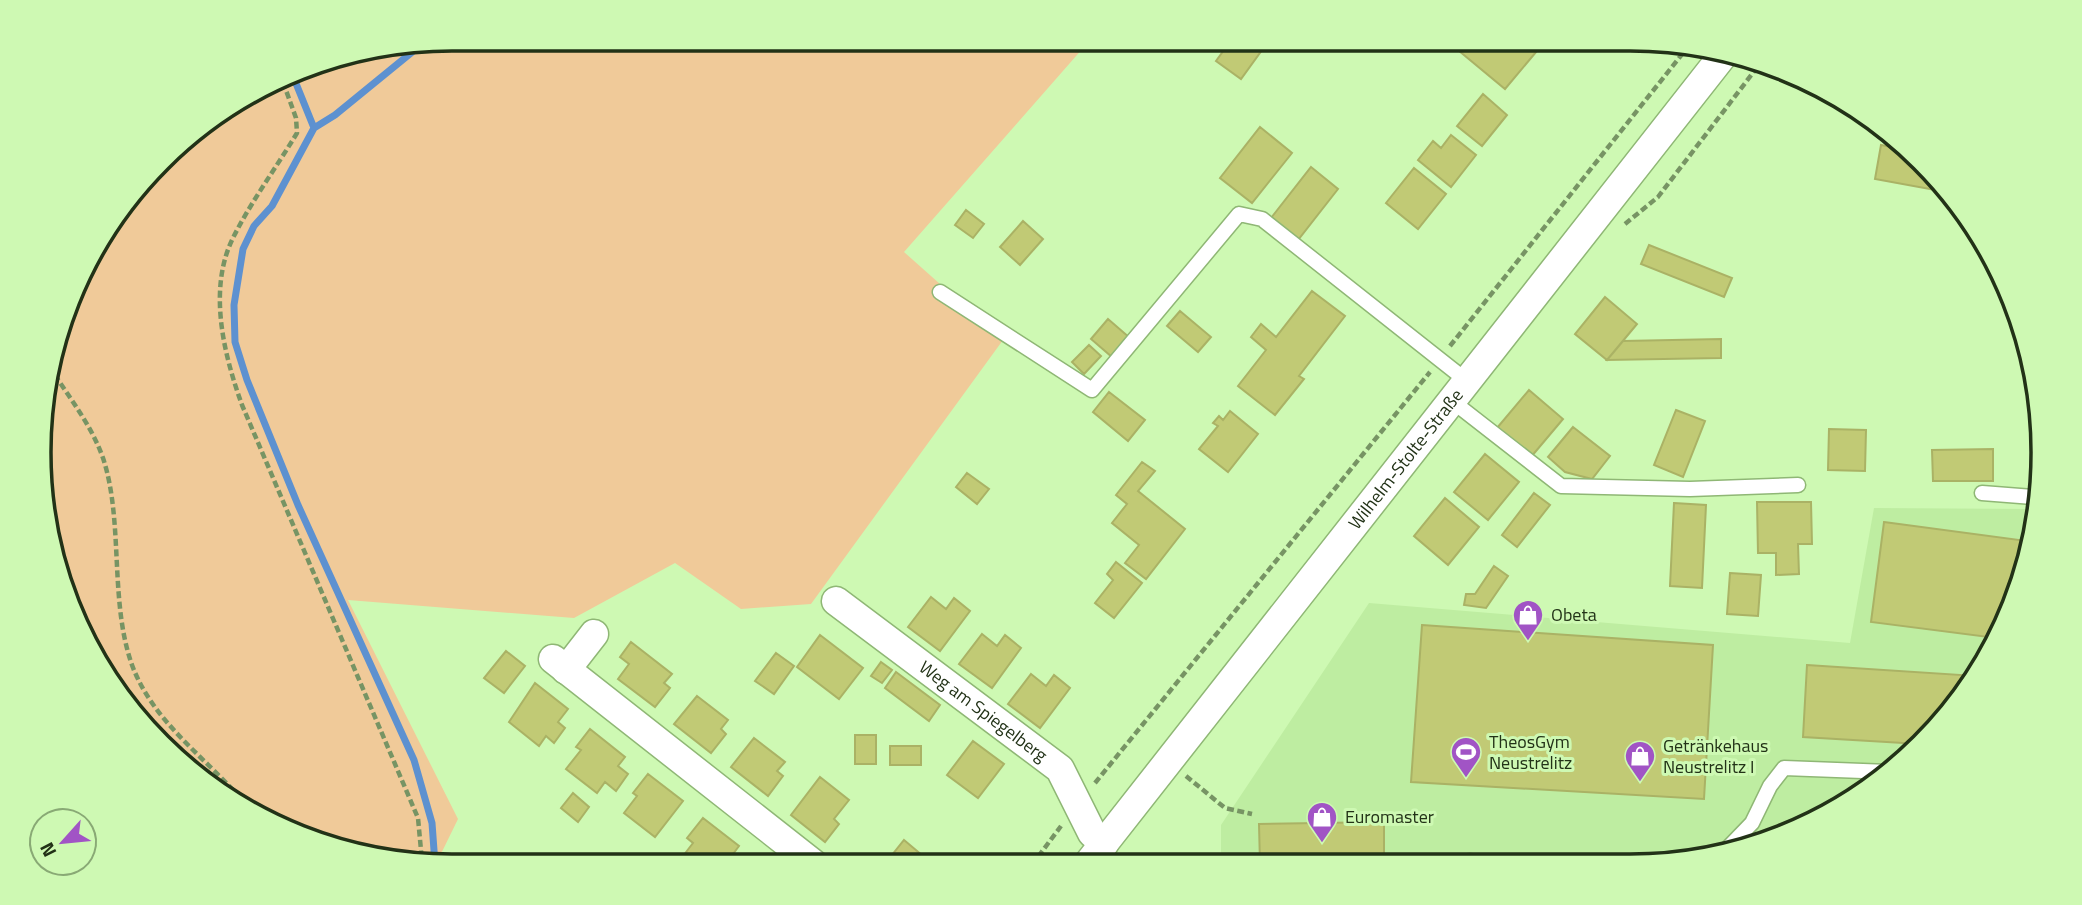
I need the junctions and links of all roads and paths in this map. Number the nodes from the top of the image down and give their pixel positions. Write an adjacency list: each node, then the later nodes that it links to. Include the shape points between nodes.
1 (1682, 54): 5 (path)
2 (1719, 61): 7 (street, Wilhelm-Stolte-Straße)
3 (285, 87): 19 (path, via 297,133 231,242 223,280 221,331 242,405 418,818)
4 (940, 292): 5 (lane, via 1092,390 1239,214 1262,219)
5 (1441, 358): 7 (lane); 16 (path)
6 (57, 380): 15 (path, via 89,427 103,459 118,591 137,676 197,757)
7 (1459, 391): 8 (lane, via 1561,486 1690,489); 13 (street, Wilhelm-Stolte-Straße)
8 (1798, 485)
9 (1982, 493): 10 (lane)
10 (2029, 497)
11 (836, 601): 16 (street, Weg am Spiegelberg, via 1059,769)
12 (594, 634): 20 (street, via 559,664)
13 (1169, 763): 17 (path, via 1226,808); 22 (street, Wilhelm-Stolte-Straße)
14 (1873, 771): 18 (lane, via 1784,768 1752,823)
15 (229, 787)
16 (1077, 805): 21 (path); 22 (street, Weg am Spiegelberg, via 1092,833)
17 (1252, 814)
18 (1735, 840)
19 (421, 853)
20 (801, 854)
21 (1040, 854)
22 (1096, 854)

